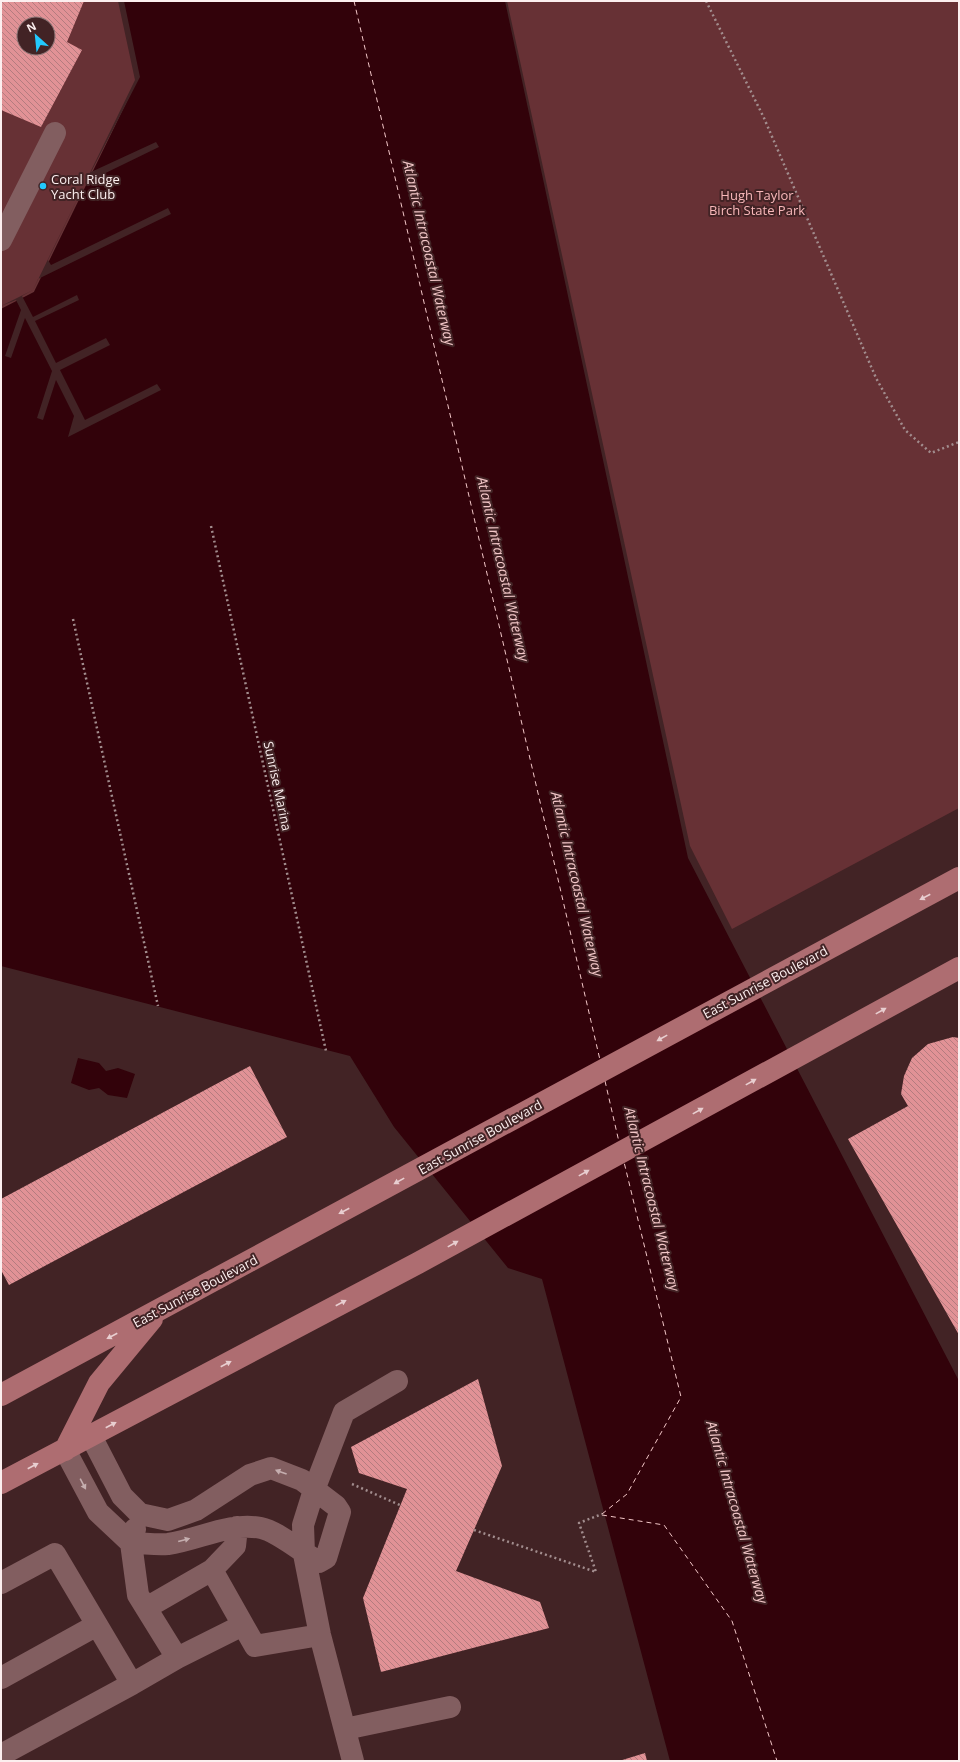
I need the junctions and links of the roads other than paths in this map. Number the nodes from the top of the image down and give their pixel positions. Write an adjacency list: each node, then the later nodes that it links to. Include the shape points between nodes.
1 (55, 133): 2 (lane)
2 (1, 240)
3 (959, 878): 5 (main road, East Sunrise Boulevard, one-way to 5)
4 (959, 968): 8 (main road, one-way to 4, via 418,1263)
5 (159, 1311): 7 (main road, East Sunrise Boulevard, one-way to 7); 9 (main road, via 99,1383)
6 (397, 1381): 10 (lane, via 344,1412)
7 (1, 1394)
8 (91, 1436): 9 (main road); 12 (lane, via 122,1496)
9 (65, 1450): 11 (main road, one-way to 9); 14 (lane, one-way to 14, via 98,1512)
10 (318, 1480): 12 (lane, one-way to 12, via 302,1480 271,1468 250,1475 196,1510 168,1520); 15 (lane, via 303,1525); 15 (lane, via 340,1512 326,1558 319,1562)
11 (1, 1483)
12 (140, 1514): 14 (lane)
13 (237, 1527): 14 (lane, one-way to 13, via 168,1544); 15 (lane, via 262,1528 288,1541); 16 (lane, via 234,1546)
14 (131, 1543): 18 (lane, via 138,1595)
15 (304, 1554): 21 (lane)
16 (212, 1570): 18 (lane); 20 (lane)
17 (1, 1583): 19 (lane, via 55,1554)
18 (146, 1608): 22 (lane)
19 (97, 1625): 23 (lane); 24 (lane)
20 (243, 1625): 21 (lane, via 255,1646); 22 (lane)
21 (320, 1636): 26 (lane)
22 (177, 1658): 24 (lane)
23 (1, 1678)
24 (132, 1684): 27 (lane)
25 (450, 1707): 26 (lane)
26 (345, 1729): 28 (lane)
27 (1, 1756)
28 (353, 1761)

